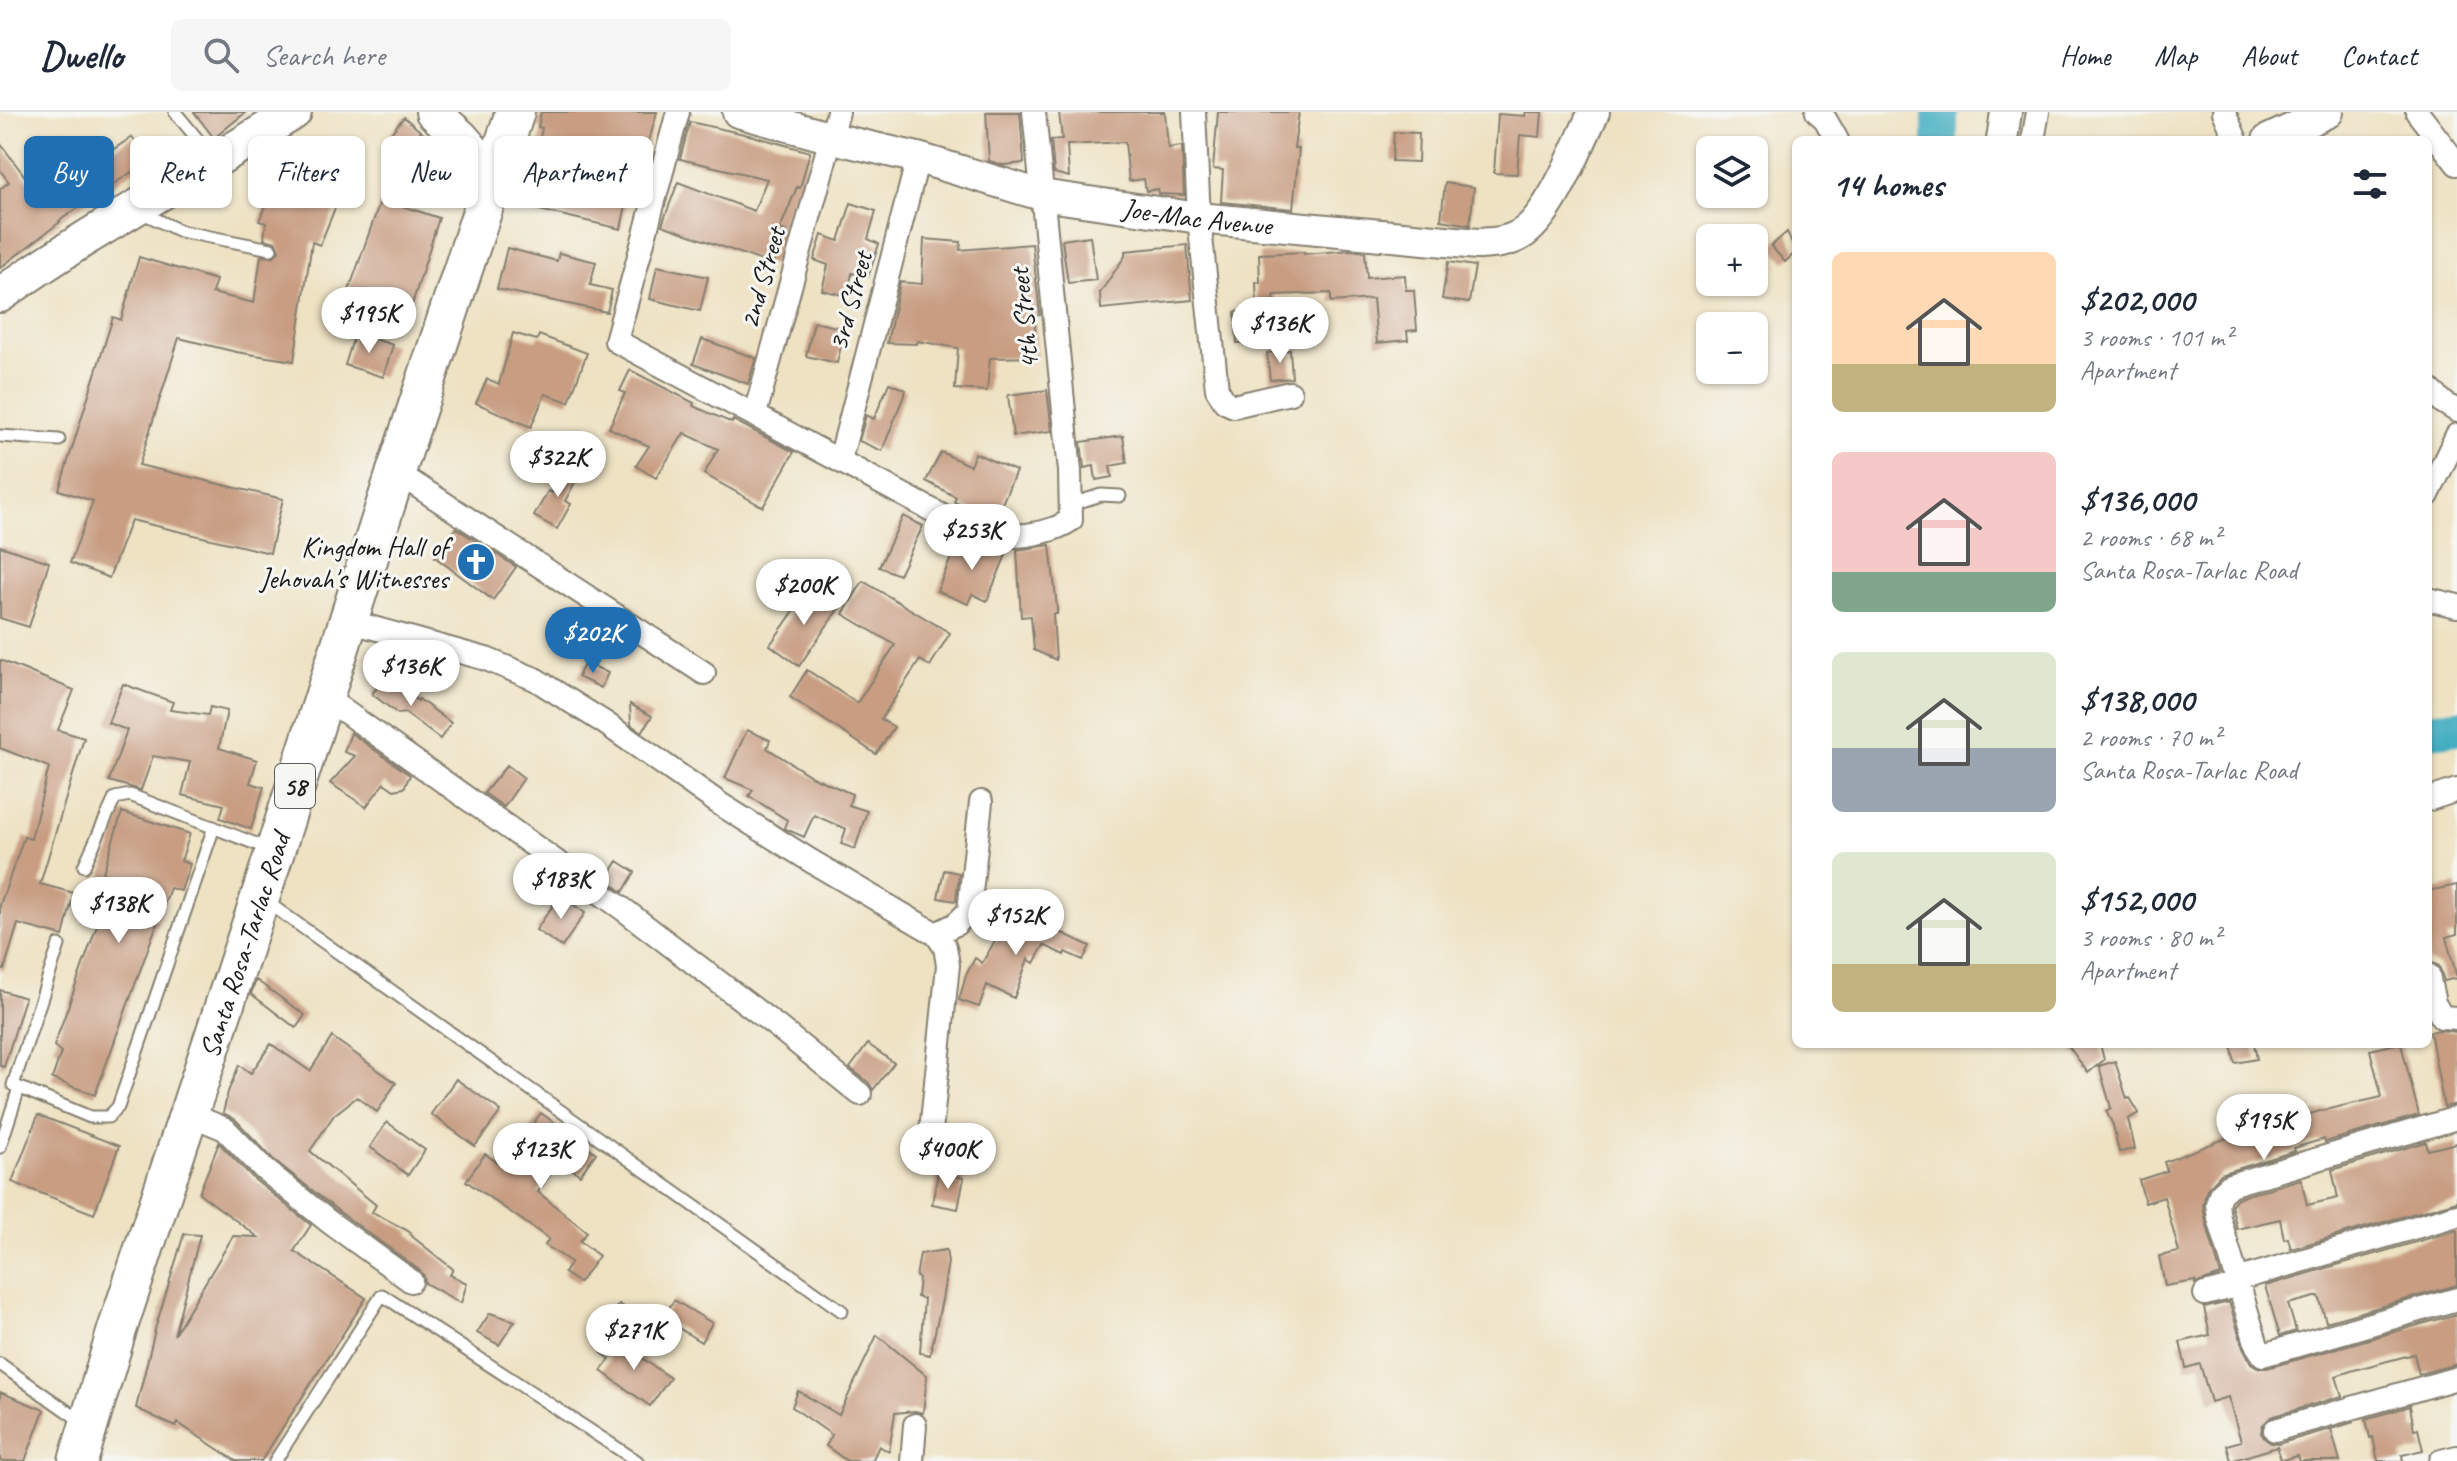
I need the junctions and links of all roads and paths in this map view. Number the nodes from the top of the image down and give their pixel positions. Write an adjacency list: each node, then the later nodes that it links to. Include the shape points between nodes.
1 (175, 112): 17 (lane)
2 (294, 112): 24 (main road)
3 (433, 112): 27 (main road)
4 (515, 112): 18 (highway, Santa Rosa-Tarlac Road / 58)
5 (678, 112): 37 (street, via 616,341)
6 (738, 112): 16 (street, Joe-Mac Avenue)
7 (1034, 112): 29 (street, 4th Street)
8 (1194, 112): 31 (street)
9 (1594, 112): 31 (street, Joe-Mac Avenue, via 1542,216 1505,242 1478,244)
10 (1817, 112): 19 (street)
11 (2006, 112): 20 (street)
12 (2038, 112): 21 (street)
13 (2224, 112): 22 (street)
14 (2328, 112): 23 (street)
15 (2417, 112): 26 (street)
16 (835, 125): 25 (street, Joe-Mac Avenue); 37 (street, 2nd Street)
17 (195, 136)
18 (508, 136)
19 (1835, 136)
20 (2003, 136)
21 (2034, 136)
22 (2234, 136)
23 (2277, 136)
24 (232, 152)
25 (918, 158): 29 (street, Joe-Mac Avenue); 41 (street, 3rd Street)
26 (2457, 164)
27 (494, 175)
28 (494, 179): 42 (highway, Santa Rosa-Tarlac Road / 58)
29 (1041, 195): 31 (street, Joe-Mac Avenue); 45 (street, 4th Street)
30 (133, 209): 32 (lane, via 180,231); 33 (main road)
31 (1199, 218): 35 (street, via 1217,389 1234,406)
32 (271, 249)
33 (0, 295)
34 (2432, 392): 36 (street)
35 (1290, 393)
36 (2457, 411)
37 (755, 414): 41 (street)
38 (2457, 435): 43 (street)
39 (0, 436): 40 (lane)
40 (59, 440)
41 (840, 460): 45 (street, via 967,529 1011,536 1047,531 1063,526)
42 (396, 472): 48 (highway, Santa Rosa-Tarlac Road / 58); 49 (street)
43 (2432, 487)
44 (1120, 496): 45 (lane, via 1101,495)
45 (1072, 512)
46 (2432, 600): 47 (street)
47 (2457, 606)
48 (348, 621): 50 (highway, Santa Rosa-Tarlac Road / 58); 58 (street, via 486,659 535,679 720,804)
49 (704, 673)
50 (323, 696): 55 (highway, Santa Rosa-Tarlac Road / 58); 63 (street, via 623,909)
51 (2457, 790): 52 (street)
52 (2432, 798)
53 (981, 802): 58 (street, via 969,911)
54 (214, 827): 55 (lane); 56 (lane, via 130,795 115,798); 62 (lane, via 118,1107 108,1117 90,1117)
55 (275, 851): 57 (highway, Santa Rosa-Tarlac Road / 58)
56 (84, 866)
57 (260, 898): 64 (highway, Santa Rosa-Tarlac Road / 58); 73 (lane)
58 (936, 934): 66 (street, via 948,965)
59 (59, 945): 62 (lane, via 13,1083)
60 (2432, 994): 61 (street, via 2442,1017)
61 (2457, 1018)
62 (19, 1088): 67 (lane)
63 (860, 1094)
64 (189, 1114): 70 (street, via 225,1129 264,1169); 78 (highway, Santa Rosa-Tarlac Road / 58)
65 (2457, 1118): 69 (street, via 2230,1185 2217,1204)
66 (930, 1141)
67 (0, 1147)
68 (2457, 1215): 69 (street)
69 (2236, 1280): 71 (street, via 2236,1286); 72 (street, via 2257,1346 2266,1355)
70 (411, 1281)
71 (2205, 1294)
72 (2457, 1299)
73 (842, 1311)
74 (0, 1364): 78 (lane)
75 (2457, 1378): 77 (street)
76 (915, 1425): 82 (street)
77 (2275, 1430)
78 (83, 1444)
79 (2457, 1457): 83 (street)
80 (275, 1461): 81 (lane, via 382,1295)
81 (637, 1461)
82 (912, 1461)
83 (2441, 1461)

